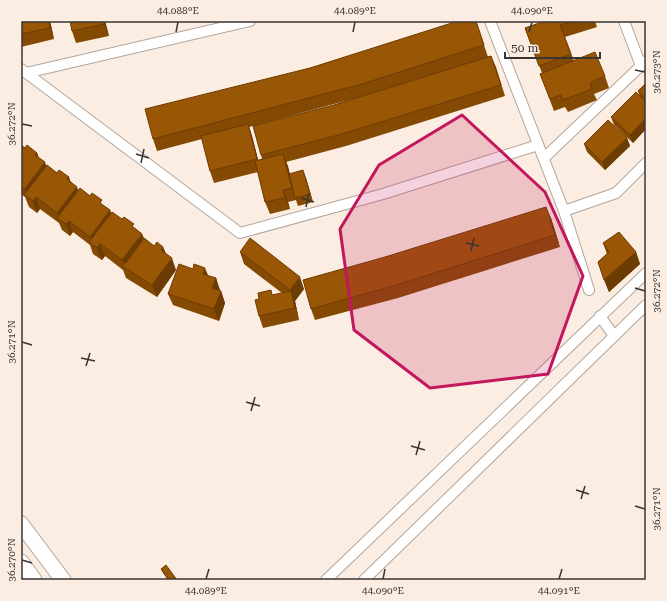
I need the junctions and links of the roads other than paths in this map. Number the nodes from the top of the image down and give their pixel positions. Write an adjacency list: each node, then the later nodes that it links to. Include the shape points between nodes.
1 (250, 21): 5 (street)
2 (490, 21): 6 (street)
3 (624, 21): 4 (street)
4 (643, 64): 7 (street)
5 (24, 71): 6 (street, via 240,232 383,194)
6 (538, 145): 7 (street)
7 (544, 158): 9 (street)
8 (646, 163): 9 (street, via 616,192)
9 (564, 211): 11 (street)
10 (646, 272): 13 (street)
11 (588, 290)
12 (646, 305): 14 (street)
13 (600, 316): 14 (street); 19 (street)
14 (614, 336): 20 (street)
15 (21, 524): 18 (street)
16 (21, 562): 17 (street)
17 (34, 580)
18 (63, 580)
19 (326, 580)
20 (364, 580)

